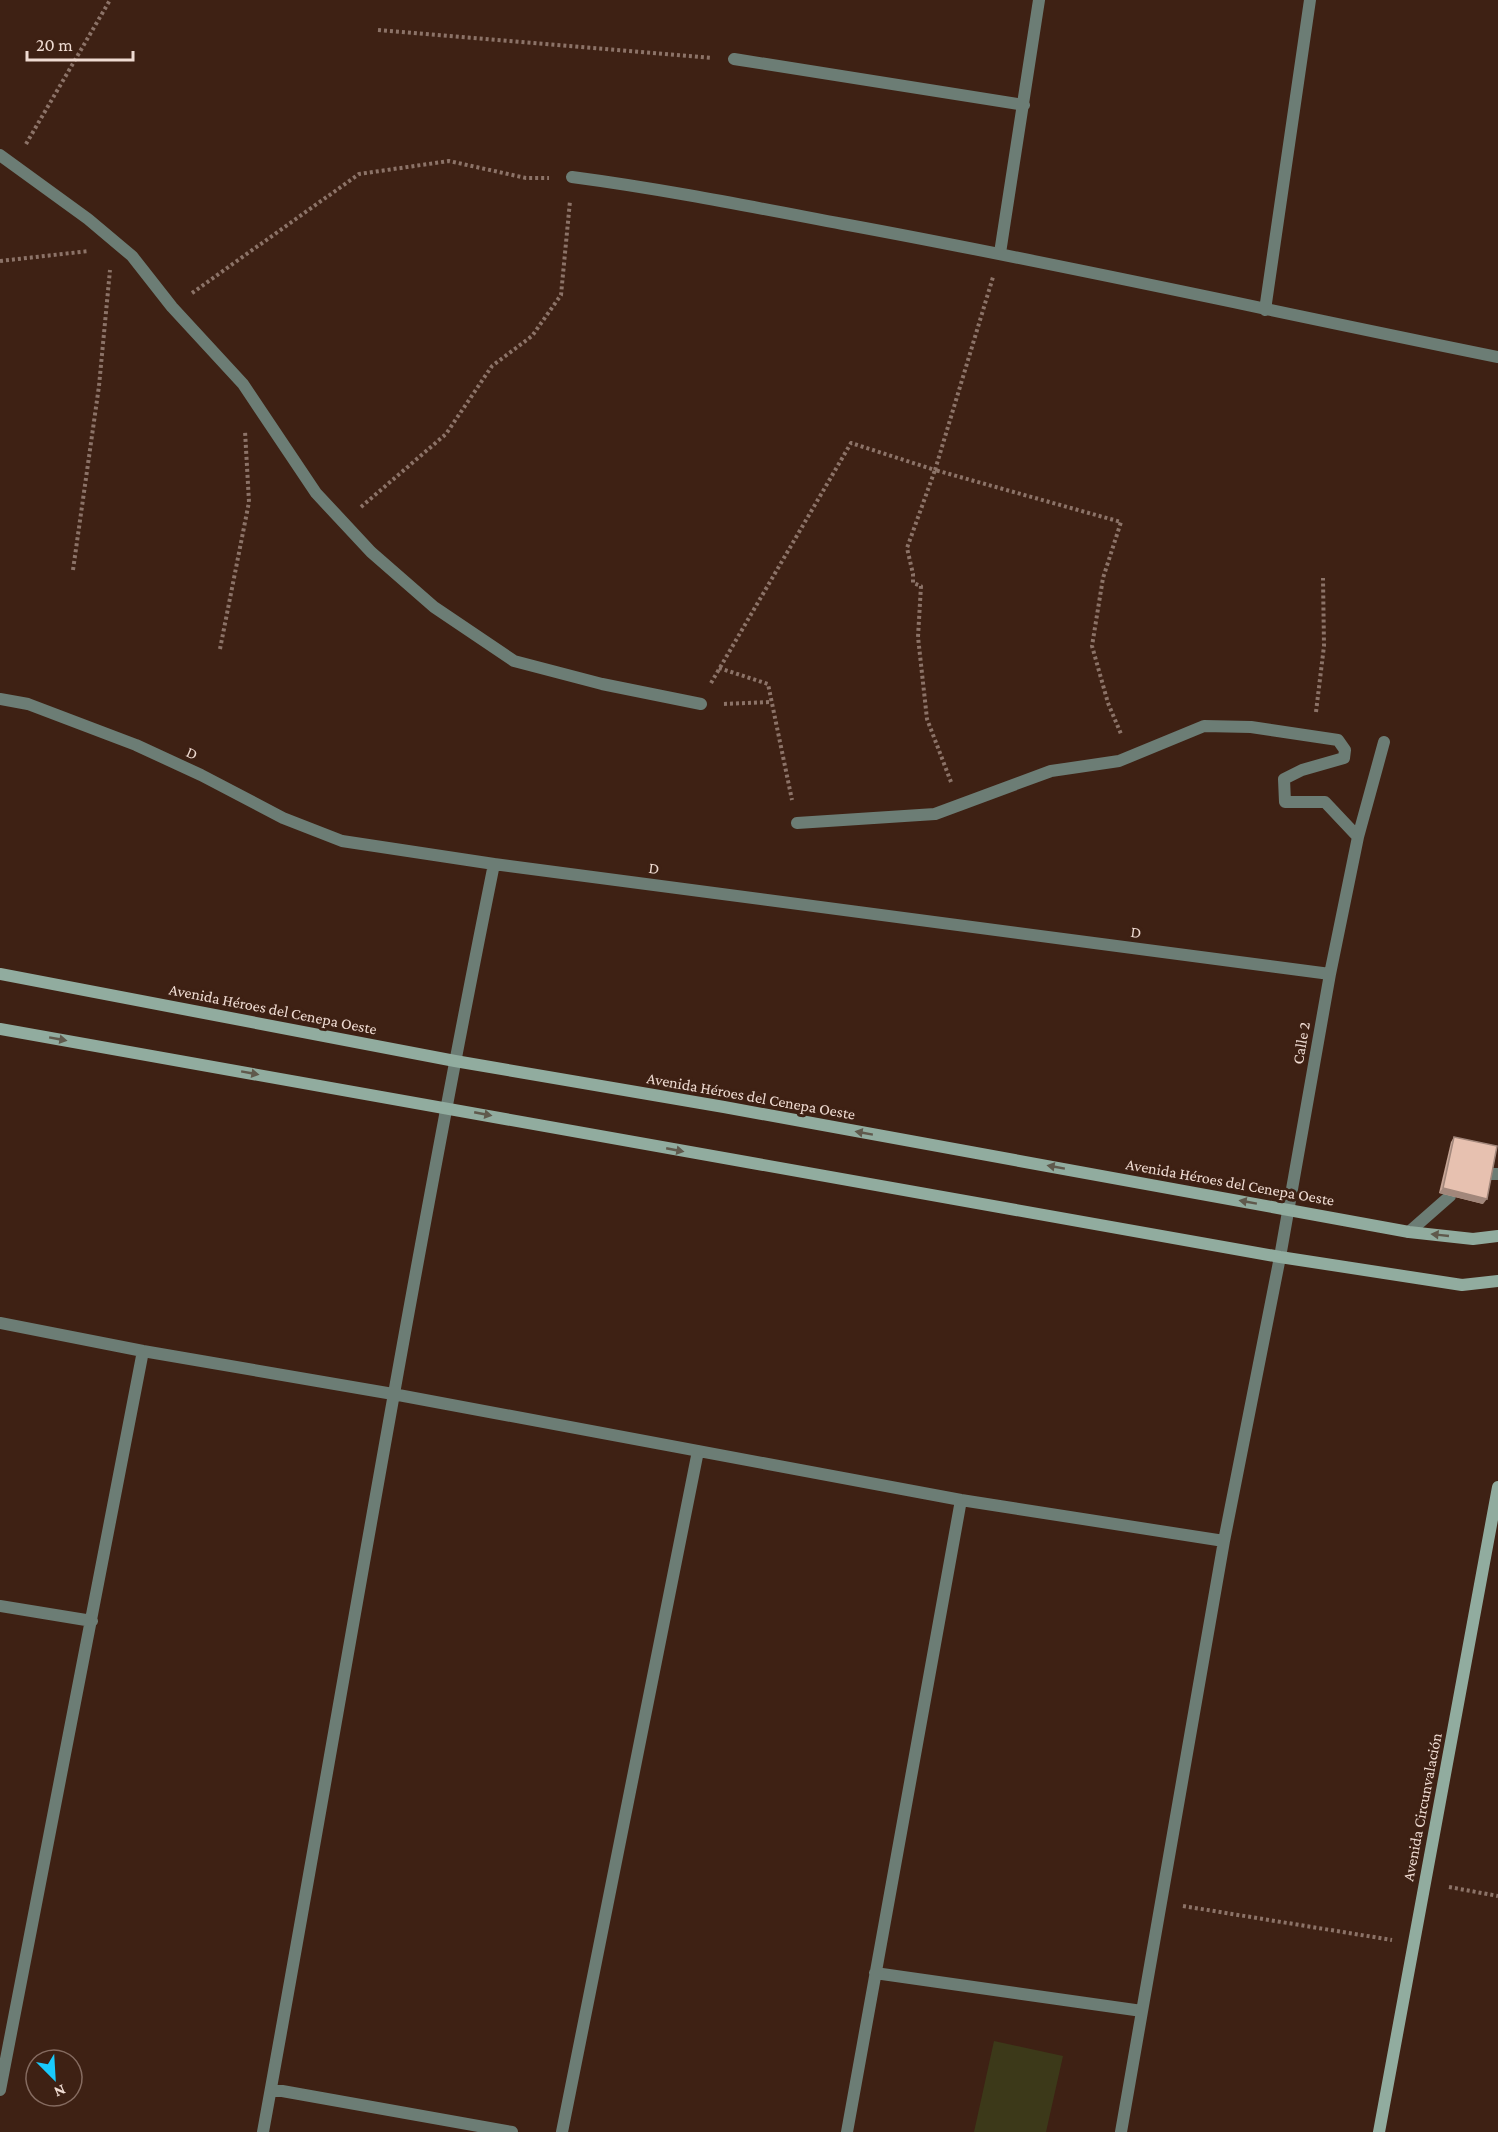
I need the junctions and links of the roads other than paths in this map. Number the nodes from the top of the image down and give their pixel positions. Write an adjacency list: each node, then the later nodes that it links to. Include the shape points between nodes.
1 (1039, 0): 4 (street)
2 (1310, 0): 8 (street)
3 (734, 59): 4 (street)
4 (1024, 105): 7 (street)
5 (0, 155): 11 (street, via 132,256 172,307 243,384 316,493 371,552 434,607 514,661)
6 (572, 177): 7 (street)
7 (1000, 253): 8 (street)
8 (1265, 310): 9 (street)
9 (1498, 357)
10 (0, 699): 15 (street, D, via 28,704 136,745 283,818 342,841)
11 (700, 705)
12 (1384, 742): 14 (street, Calle 2)
13 (797, 823): 14 (street, via 925,815 1051,771 1119,761 1204,726 1251,727 1338,740 1346,750 1344,758 1284,779 1285,802 1326,802)
14 (1358, 837): 17 (street, Calle 2)
15 (494, 864): 17 (street, D); 19 (street)
16 (0, 974): 19 (main road, Avenida Héroes del Cenepa Oeste)
17 (1330, 974): 22 (street, Calle 2)
18 (0, 1029): 20 (main road, one-way to 20)
19 (455, 1061): 20 (street); 22 (main road, Avenida Héroes del Cenepa Oeste, one-way to 19)
20 (446, 1107): 25 (main road, one-way to 25); 29 (street)
21 (1450, 1196): 23 (street)
22 (1288, 1209): 23 (main road, Avenida Héroes del Cenepa Oeste); 25 (street, Calle 2)
23 (1409, 1232): 24 (main road, Avenida Héroes del Cenepa Oeste, one-way to 23, via 1473,1239)
24 (1498, 1236)
25 (1280, 1257): 26 (main road, via 1462,1285); 33 (street, Calle 2)
26 (1498, 1281)
27 (0, 1323): 28 (street)
28 (143, 1351): 29 (street); 35 (street)
29 (393, 1394): 30 (street); 38 (street)
30 (698, 1451): 32 (street); 42 (street)
31 (1498, 1487): 45 (main road, Avenida Circunvalación)
32 (961, 1500): 33 (street); 36 (street)
33 (1224, 1541): 37 (street, Calle 2)
34 (0, 1606): 35 (street)
35 (92, 1621): 39 (street)
36 (875, 1973): 37 (street); 43 (street)
37 (1142, 2011): 44 (street, Calle 2)
38 (271, 2089): 40 (street); 41 (street)
39 (0, 2090)
40 (263, 2132)
41 (512, 2132)
42 (562, 2132)
43 (847, 2132)
44 (1121, 2132)
45 (1378, 2132)

